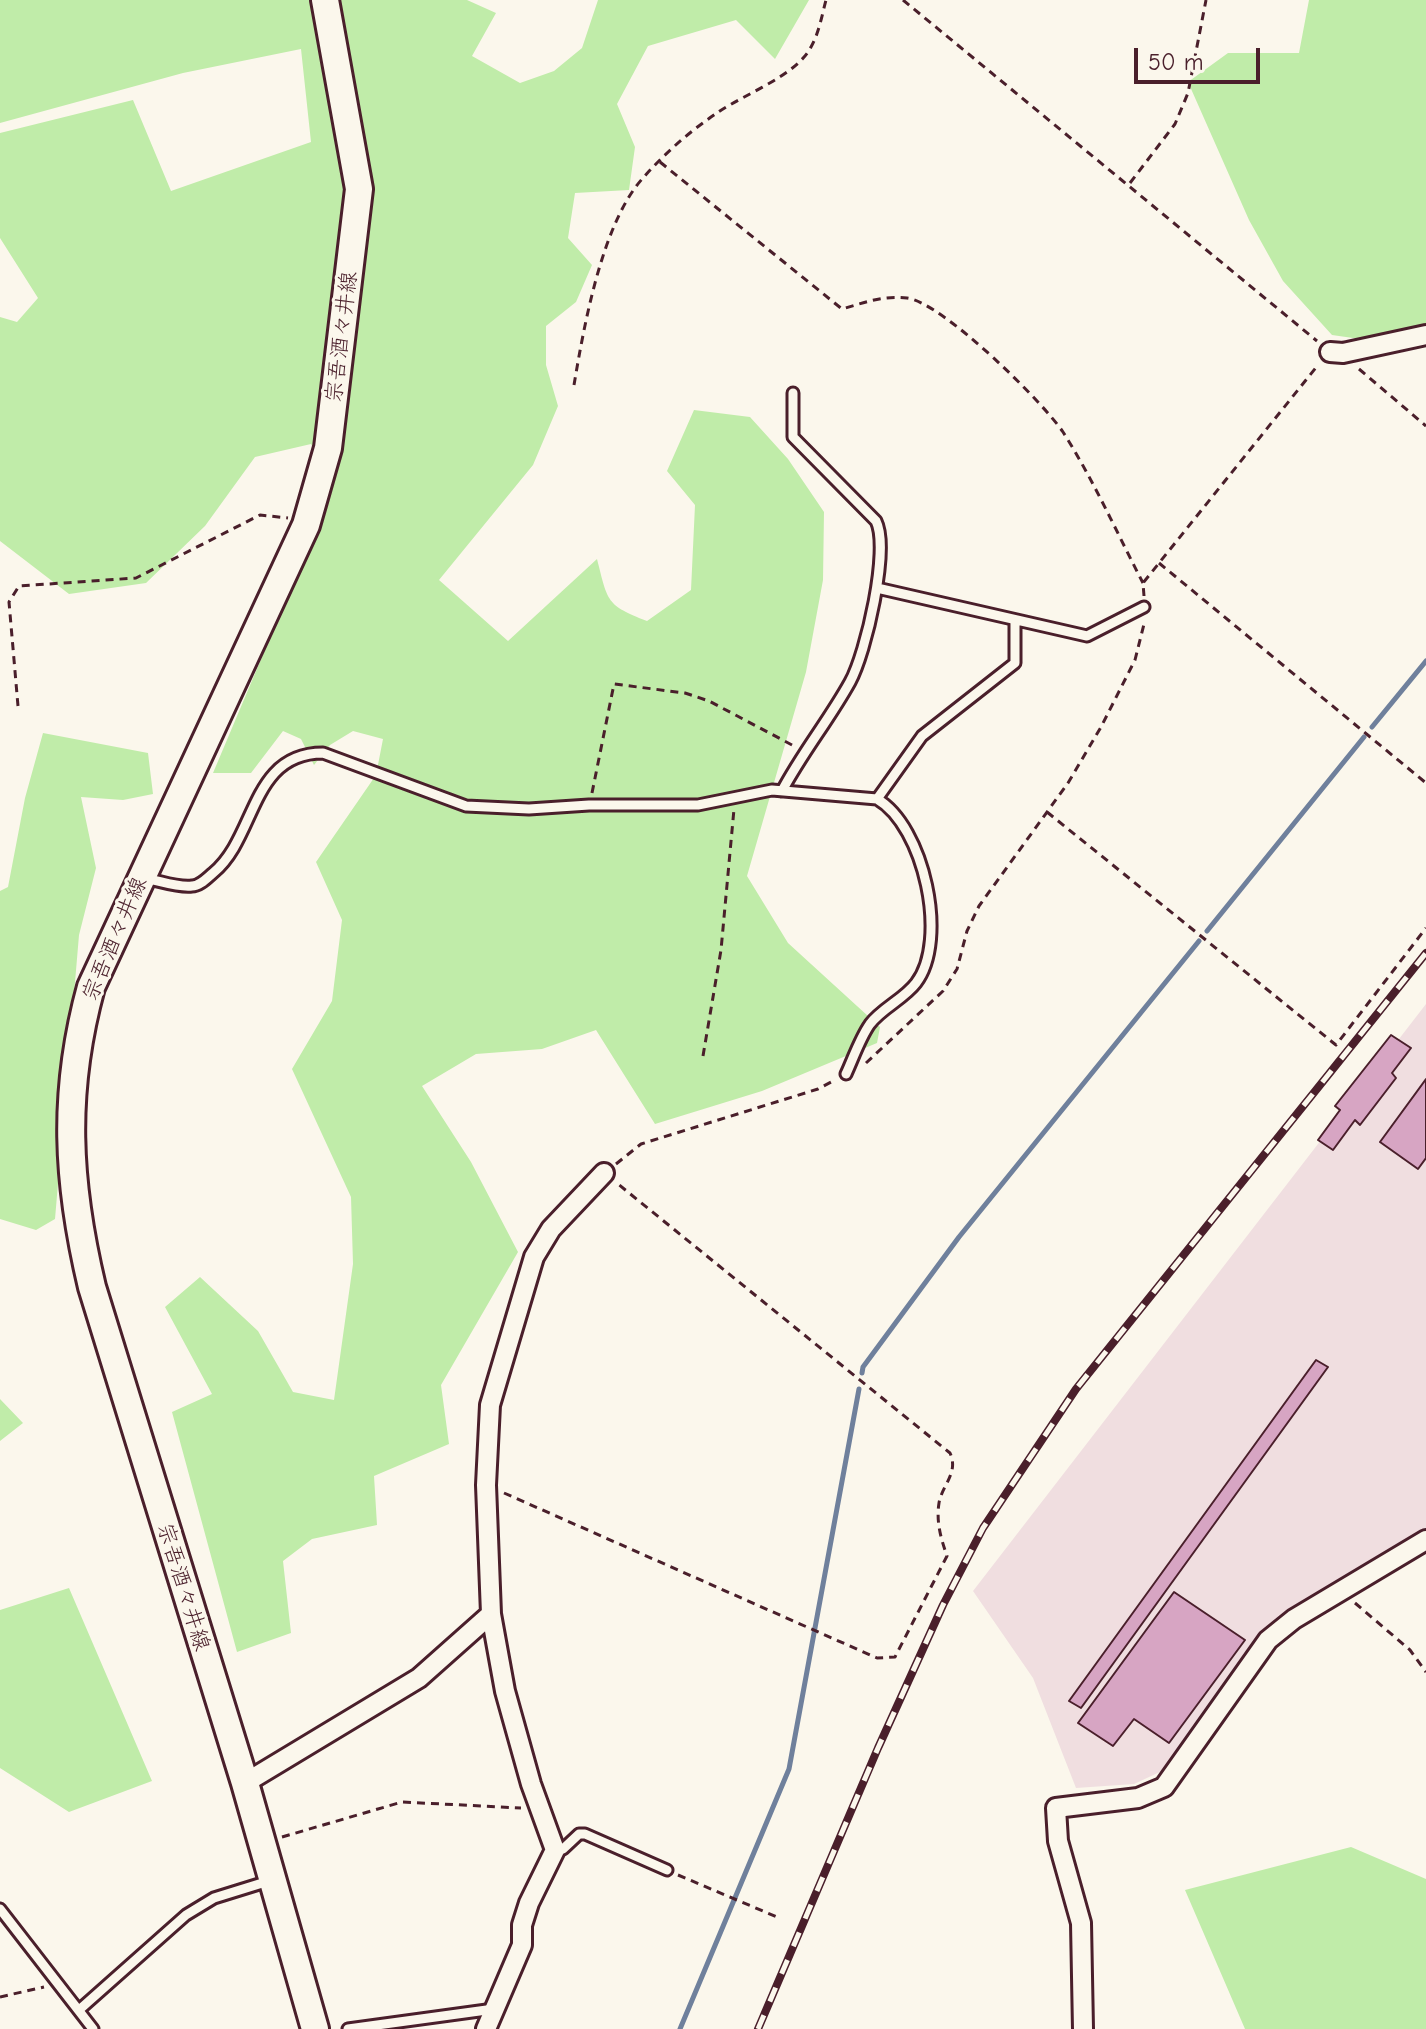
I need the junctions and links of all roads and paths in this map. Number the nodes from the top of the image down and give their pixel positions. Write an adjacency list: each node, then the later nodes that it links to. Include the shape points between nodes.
1 (325, 0): 12 (main road, 宗吾酒々井線, via 359,189 328,448)
2 (826, 0): 5 (path, via 810,50 780,77 690,132)
3 (903, 0): 6 (path)
4 (1206, 0): 6 (path, via 1188,93 1175,124)
5 (660, 162): 9 (path, via 623,209 588,301); 14 (path, via 842,309 878,298 908,298 927,303 961,326 1061,430)
6 (1130, 183): 8 (path)
7 (1426, 335): 8 (street)
8 (1337, 352): 11 (path); 13 (path)
9 (574, 385)
10 (793, 393): 15 (lane, via 793,437 876,521 882,534)
11 (1426, 426)
12 (308, 520): 18 (path, via 260,515 136,578 19,586 9,602); 26 (main road, 宗吾酒々井線)
13 (1159, 563): 14 (path); 20 (path)
14 (1143, 583): 16 (path)
15 (877, 588): 17 (lane); 19 (lane, via 852,680)
16 (1144, 607): 17 (lane, via 1087,636); 25 (path, via 1135,660 1101,727)
17 (1015, 620): 23 (lane, via 1015,663 922,736)
18 (18, 706)
19 (803, 751): 21 (lane); 24 (path, via 709,701 614,684)
20 (1426, 783)
21 (782, 791): 22 (lane); 23 (lane)
22 (734, 797): 24 (lane, via 698,805); 28 (path, via 721,950)
23 (877, 799): 29 (lane, via 888,805 922,860 932,951 916,983 870,1024)
24 (589, 805): 26 (lane, via 466,806 323,753 302,753 283,763 268,782 228,861 202,882 193,887)
25 (1047, 812): 27 (path, via 1336,1045); 29 (path, via 979,906 957,969 943,991 890,1044)
26 (140, 877): 36 (main road, 宗吾酒々井線, via 91,987 81,1024 70,1109 71,1168 92,1287)
27 (1426, 928)
28 (703, 1056)
29 (846, 1074): 30 (path, via 818,1089 641,1144)
30 (604, 1173): 31 (street, via 551,1229 524,1279 490,1405); 31 (path, via 950,1453 953,1472 939,1502 939,1534 947,1556 895,1657 877,1658)
31 (486, 1485): 34 (street)
32 (1426, 1540): 33 (street)
33 (1342, 1590): 35 (path, via 1410,1650); 52 (street, via 1268,1640 1164,1787 1138,1798 1056,1808 1058,1841 1081,1923)
34 (491, 1614): 36 (street, via 419,1678); 37 (street, via 505,1691)
35 (1426, 1672)
36 (245, 1783): 38 (main road, 宗吾酒々井線)
37 (540, 1809): 38 (path, via 402,1802); 39 (street)
38 (263, 1843): 41 (main road, 宗吾酒々井線)
39 (555, 1850): 40 (lane, via 585,1834); 46 (street, via 529,1903 522,1945)
40 (667, 1870): 43 (path)
41 (273, 1879): 47 (lane, via 214,1898 186,1915); 49 (main road, 宗吾酒々井線)
42 (0, 1909): 44 (lane)
43 (777, 1917)
44 (59, 1984): 45 (path); 47 (lane)
45 (0, 1997)
46 (494, 2009): 50 (lane); 51 (street)
47 (79, 2010): 48 (lane)
48 (93, 2029)
49 (315, 2029)
50 (348, 2029)
51 (486, 2029)
52 (1083, 2029)

